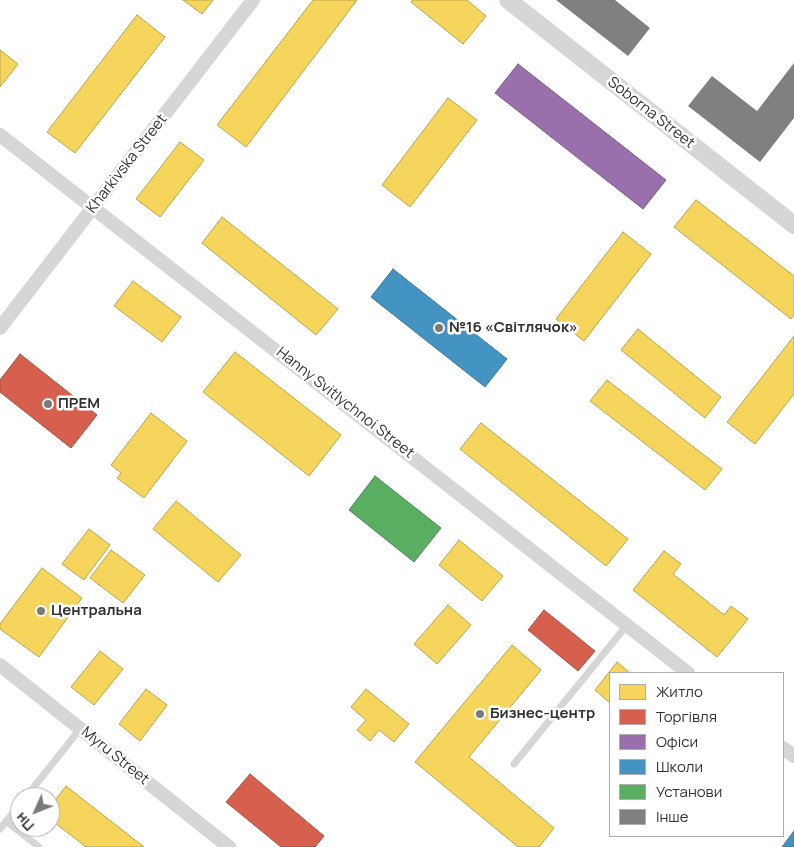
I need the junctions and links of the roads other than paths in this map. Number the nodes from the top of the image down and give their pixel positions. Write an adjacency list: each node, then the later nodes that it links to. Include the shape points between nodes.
1 (253, 0): 4 (street, Kharkivska Street)
2 (508, 0): 5 (street, Soborna Street)
3 (0, 135): 4 (street, Hanny Svitlychnoi Street)
4 (94, 207): 6 (street, Kharkivska Street); 7 (street, Hanny Svitlychnoi Street)
5 (794, 225)
6 (0, 328)
7 (626, 625): 9 (street, Hanny Svitlychnoi Street); 11 (lane)
8 (0, 666): 10 (street, Myru Street)
9 (687, 672)
10 (81, 728): 12 (lane); 17 (street, Myru Street)
11 (514, 764)
12 (34, 787)
13 (10, 816): 14 (lane)
14 (6, 821): 15 (lane); 16 (lane)
15 (0, 829)
16 (39, 847)
17 (229, 847)

